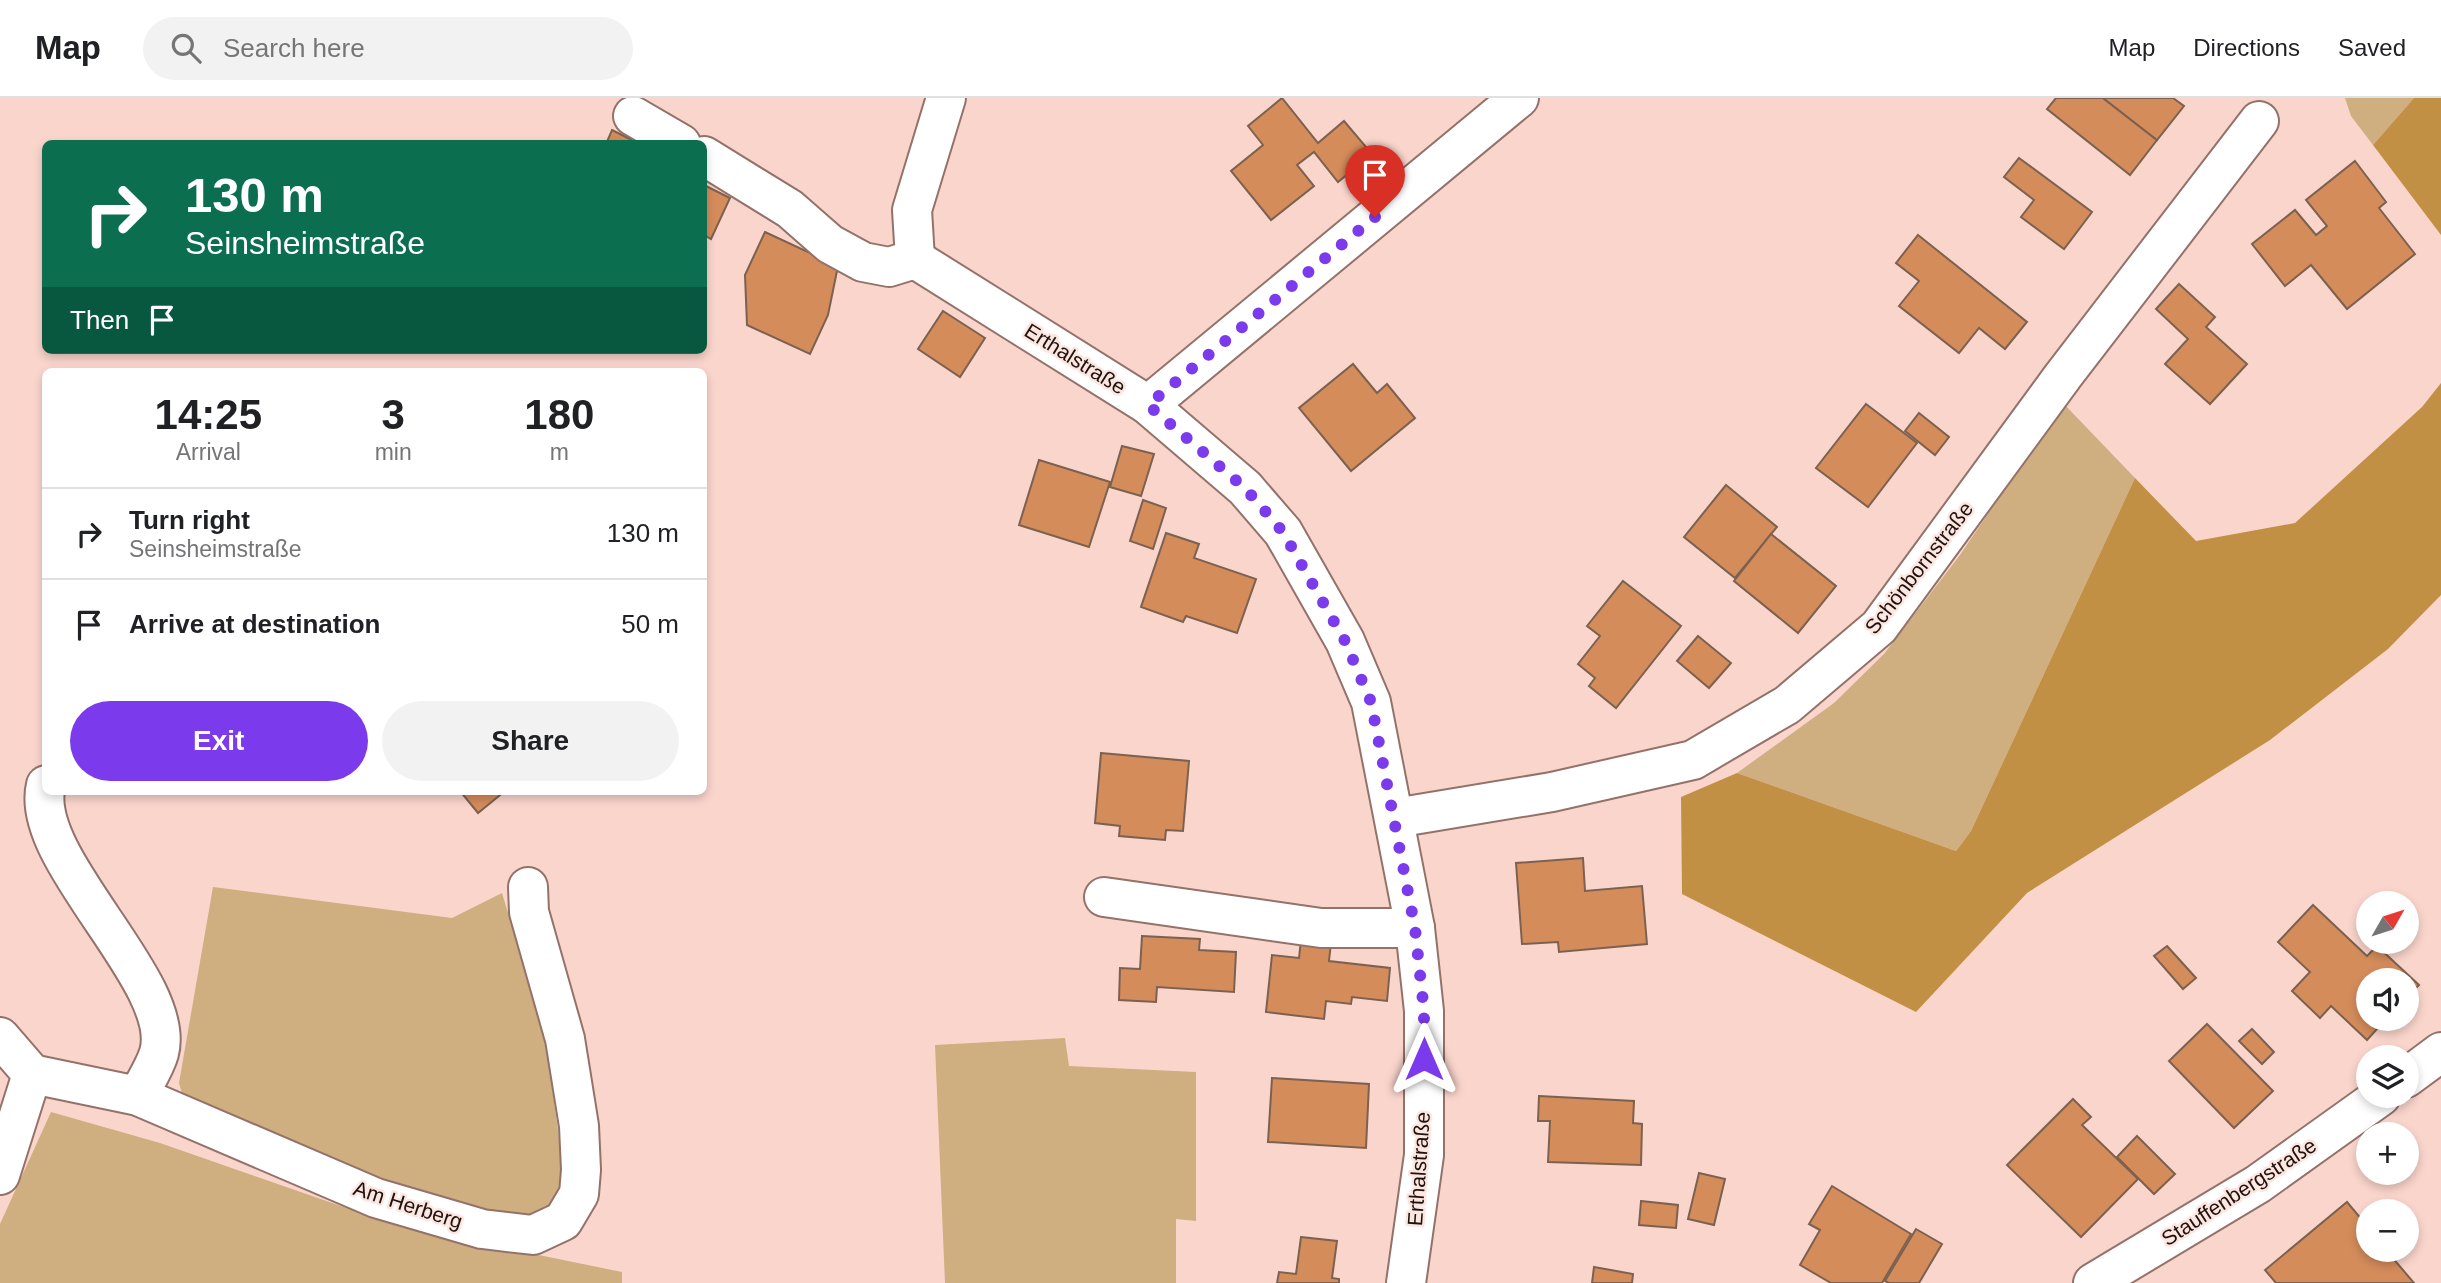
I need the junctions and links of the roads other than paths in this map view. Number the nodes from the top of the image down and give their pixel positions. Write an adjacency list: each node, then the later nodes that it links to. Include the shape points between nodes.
1 (946, 98): 7 (street, via 912,210)
2 (1519, 98): 8 (street)
3 (633, 116): 5 (street)
4 (2259, 121): 10 (street, Schönbornstraße, via 2063,376 1879,627 1787,705 1693,760 1552,792)
5 (674, 140)
6 (707, 158): 7 (street, via 790,209 830,244 863,262 889,267)
7 (915, 259): 8 (street, Erthalstraße)
8 (1148, 405): 10 (street, Erthalstraße, via 1245,488 1283,532 1345,641 1371,702)
9 (43, 795): 18 (street, via 51,834 157,1009 160,1051)
10 (1395, 818): 13 (street, Erthalstraße)
11 (528, 887): 18 (street, Am Herberg, via 529,912 565,1039 579,1126 579,1194 563,1221 533,1235 468,1226 376,1198)
12 (1104, 897): 13 (street, via 1321,928)
13 (1415, 928): 21 (street, Erthalstraße, via 1424,1011 1424,1155)
14 (0, 1037): 17 (street)
15 (2441, 1052): 16 (street)
16 (2419, 1068)
17 (32, 1074): 18 (street, Am Herberg); 20 (street)
18 (138, 1096)
19 (2364, 1108): 22 (street, Stauffenbergstraße, via 2258,1184)
20 (0, 1175)
21 (1406, 1283)
22 (2093, 1283)

